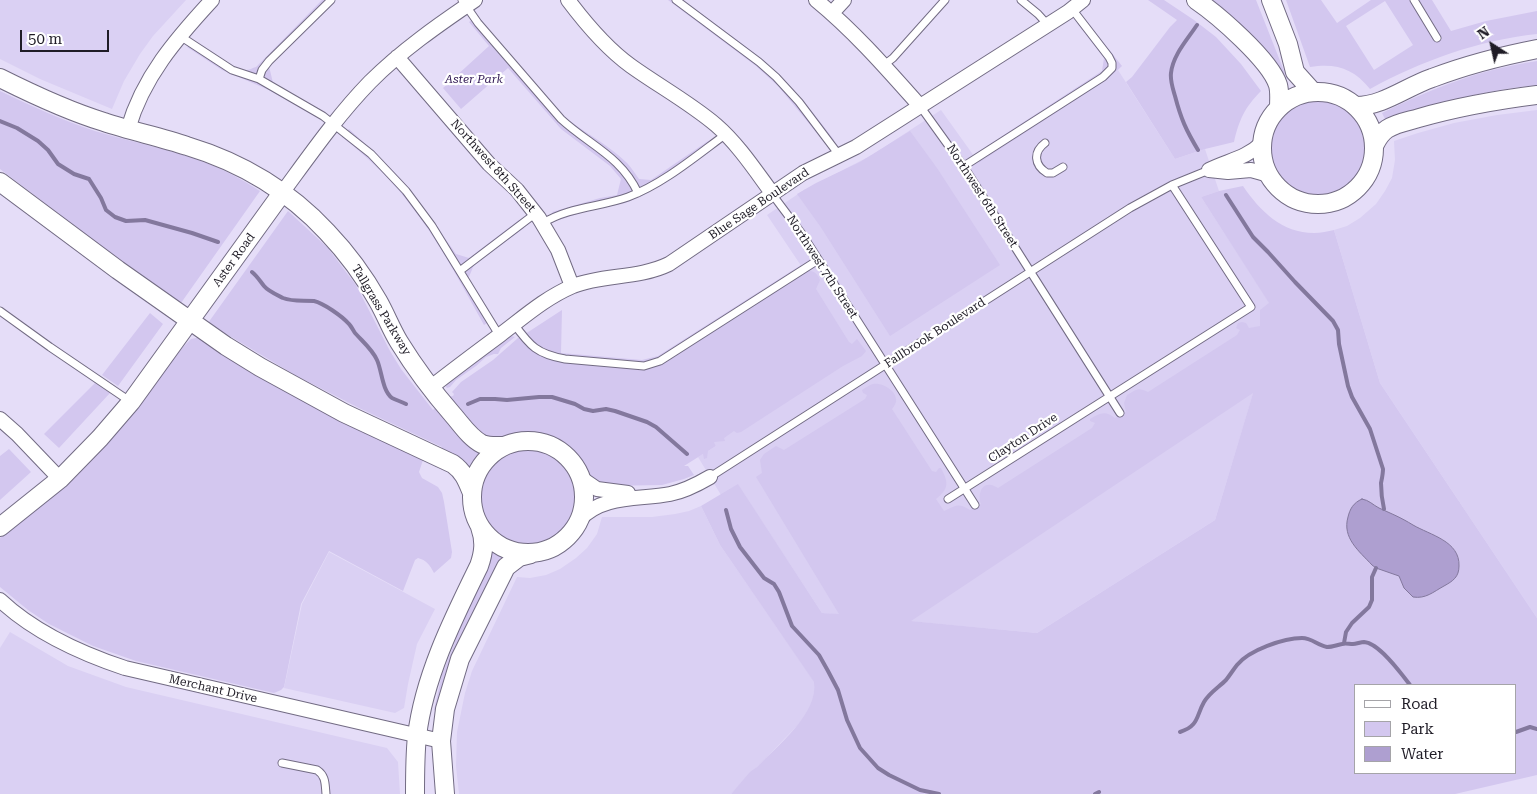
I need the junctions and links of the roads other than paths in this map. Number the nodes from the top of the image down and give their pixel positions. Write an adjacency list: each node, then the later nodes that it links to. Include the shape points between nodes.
1 (212, 0): 17 (street)
2 (331, 0): 23 (lane, via 269,61)
3 (568, 0): 31 (street, Northwest 7th Street, via 617,55)
4 (676, 0): 35 (lane, via 776,77)
5 (816, 0): 15 (street, Northwest 6th Street)
6 (844, 0): 15 (street)
7 (945, 0): 21 (lane)
8 (1021, 0): 16 (lane)
9 (1083, 0): 14 (street, Blue Sage Boulevard)
10 (1196, 0): 28 (street, via 1238,34 1267,67 1278,84)
11 (1271, 0): 24 (street, via 1295,72)
12 (1414, 0): 18 (lane)
13 (468, 2): 20 (street, Aster Road); 42 (lane, via 478,23 561,119 617,162)
14 (1072, 9): 16 (street, Blue Sage Boulevard); 36 (lane, via 1109,56 1112,68)
15 (832, 13): 21 (street, Northwest 6th Street)
16 (1048, 25): 26 (street, Blue Sage Boulevard)
17 (179, 35): 23 (lane, via 232,70); 30 (street, via 145,85)
18 (1438, 38)
19 (1537, 49): 27 (street, via 1468,65 1429,78 1374,104)
20 (397, 57): 29 (street, Aster Road); 45 (street, Northwest 8th Street)
21 (884, 65): 26 (street, Northwest 6th Street)
22 (0, 78): 30 (street, Tallgrass Parkway, via 57,105)
23 (259, 79): 29 (lane)
24 (1313, 92): 27 (street, via 1336,94); 28 (street, via 1294,97)
25 (1537, 95): 34 (street, via 1463,107 1404,122 1384,131)
26 (920, 106): 35 (street, Blue Sage Boulevard); 36 (lane, Northwest 6th Street)
27 (1356, 106): 34 (street, via 1369,123)
28 (1279, 108): 33 (street, via 1267,124)
29 (334, 123): 43 (street, Aster Road); 47 (lane, via 371,154 406,191)
30 (128, 129): 43 (street, Tallgrass Parkway, via 228,160)
31 (726, 134): 42 (lane, via 653,186); 44 (street, Northwest 7th Street)
32 (1045, 143): 37 (lane, via 1036,152 1039,166 1047,173)
33 (1262, 143): 38 (street, Fallbrook Boulevard, via 1248,155); 39 (street, via 1264,165)
34 (1375, 144): 39 (street, via 1372,165 1362,183 1349,196 1328,204 1300,202 1277,186)
35 (840, 155): 44 (street, Blue Sage Boulevard)
36 (964, 166): 48 (lane, Northwest 6th Street)
37 (1063, 167)
38 (1209, 170): 39 (street, Fallbrook Boulevard, via 1251,170); 41 (lane, Fallbrook Boulevard)
39 (1269, 175)
40 (0, 182): 51 (street)
41 (1172, 185): 48 (lane, Fallbrook Boulevard, via 1130,208); 56 (lane, Clayton Drive, via 1251,307)
42 (638, 192): 45 (lane, via 555,217)
43 (282, 193): 51 (street, Aster Road); 55 (street, Tallgrass Parkway, via 314,218 357,267 398,340)
44 (772, 193): 46 (lane, Northwest 7th Street); 49 (street, Blue Sage Boulevard, via 660,268)
45 (539, 218): 47 (lane); 49 (street, Northwest 8th Street, via 558,250)
46 (818, 260): 52 (lane, via 660,361 644,366 553,357 534,348); 54 (lane, Northwest 7th Street)
47 (461, 270): 53 (lane)
48 (1032, 272): 54 (lane, Fallbrook Boulevard); 56 (lane, Northwest 6th Street)
49 (572, 286): 52 (street, Blue Sage Boulevard, via 542,302)
50 (0, 311): 57 (lane)
51 (191, 321): 57 (street, Aster Road); 65 (street, via 226,346 300,389 453,464 467,478)
52 (514, 324): 53 (street, Blue Sage Boulevard)
53 (499, 335): 55 (street, Blue Sage Boulevard)
54 (886, 365): 61 (lane, Fallbrook Boulevard); 64 (lane, Northwest 7th Street)
55 (430, 388): 60 (street, Tallgrass Parkway, via 476,440 486,445)
56 (1110, 397): 58 (lane, Northwest 6th Street); 64 (lane, Clayton Drive)
57 (131, 402): 63 (street, Aster Road)
58 (1120, 413)
59 (0, 419): 63 (street)
60 (504, 446): 62 (street, via 524,441 554,447 570,460); 65 (street, via 482,465)
61 (710, 477): 66 (street, Fallbrook Boulevard, via 674,493)
62 (581, 478): 66 (street, Fallbrook Boulevard, via 605,491); 69 (street, via 584,499)
63 (60, 479): 71 (street, Aster Road)
64 (964, 489): 67 (lane, Clayton Drive); 68 (lane, Northwest 7th Street)
65 (472, 493): 70 (street)
66 (661, 495): 69 (street, Fallbrook Boulevard, via 604,503 589,510)
67 (948, 499)
68 (975, 505)
69 (579, 520): 72 (street, via 558,544)
70 (479, 524): 72 (street, via 500,545 519,552); 74 (street, via 483,555 440,649)
71 (0, 527)
72 (539, 552): 75 (street, via 511,562 496,585 460,659 445,709)
73 (0, 600): 74 (street, Merchant Drive, via 48,634 94,658)
74 (417, 736): 75 (street, Merchant Drive); 78 (street)
75 (441, 741): 79 (street)
76 (282, 764): 77 (lane, via 317,770 324,778)
77 (326, 794)
78 (415, 794)
79 (445, 794)

